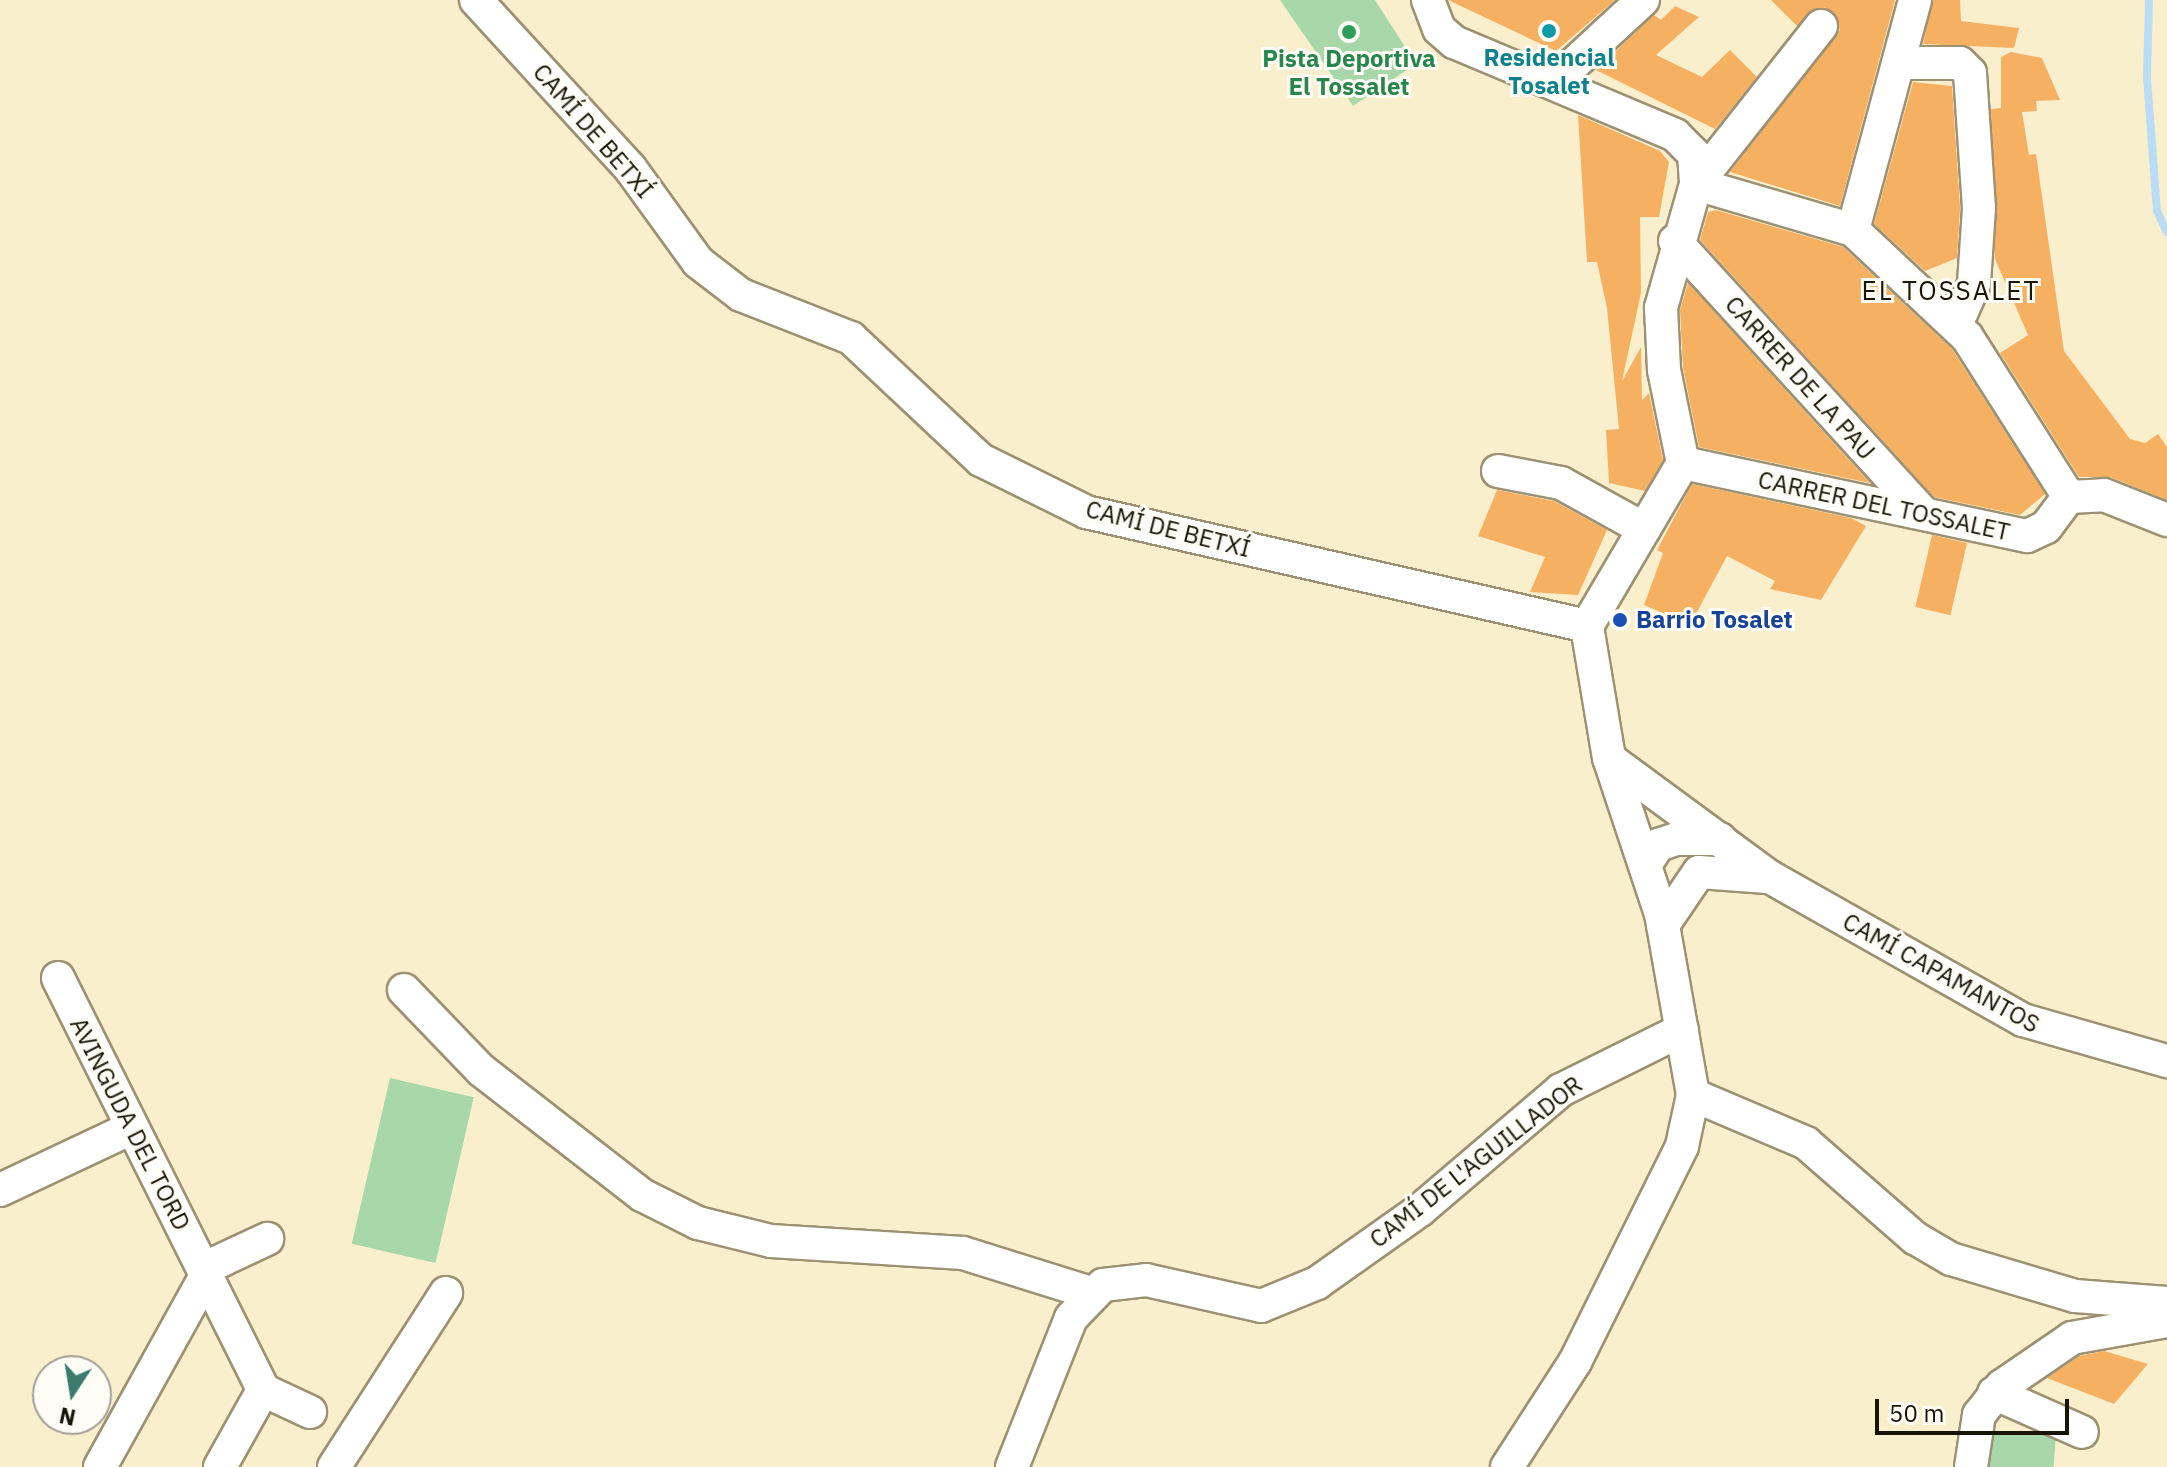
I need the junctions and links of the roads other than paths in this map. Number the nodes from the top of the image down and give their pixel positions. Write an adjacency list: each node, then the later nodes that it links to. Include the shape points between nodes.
1 (476, 0): 18 (street, CAMÍ DE BETXÍ, via 630,168 698,262 741,295 851,338 981,460 1086,512)
2 (1428, 0): 7 (street, via 1439,29 1454,42)
3 (1643, 0): 7 (street)
4 (1915, 0): 6 (street)
5 (1821, 26): 8 (street)
6 (1899, 63): 9 (street); 11 (street, via 1960,63 1970,73 1979,208 1974,284)
7 (1554, 82): 8 (street, via 1684,140 1694,154)
8 (1696, 184): 9 (street); 10 (street)
9 (1853, 230): 11 (street)
10 (1675, 241): 12 (street, via 1661,338); 15 (street, CARRER DE LA PAU)
11 (1956, 325): 14 (street)
12 (1683, 463): 15 (street, CARRER DEL TOSSALET); 17 (street)
13 (1498, 471): 17 (street, via 1561,483)
14 (2069, 497): 15 (street, CARRER DEL TOSSALET, via 2046,527 2027,536); 16 (street, via 2104,495)
15 (1924, 514)
16 (2167, 520)
17 (1644, 529): 18 (street)
18 (1587, 626): 19 (street)
19 (1609, 758): 20 (street, CAMÍ CAPAMANTOS); 21 (street)
20 (1720, 839): 21 (street, via 1676,839 1658,845); 23 (street, CAMÍ CAPAMANTOS)
21 (1647, 862): 22 (street, CAMÍ CAPAMANTOS); 24 (street)
22 (1699, 872): 23 (street, CAMÍ CAPAMANTOS); 24 (street)
23 (1770, 877): 28 (street, CAMÍ CAPAMANTOS, via 2032,1025)
24 (1663, 925): 27 (street)
25 (58, 978): 30 (street, AVINGUDA DEL TORD)
26 (404, 990): 35 (street, via 481,1070 642,1195 698,1223 771,1241 963,1253)
27 (1682, 1030): 29 (street); 35 (street, CAMÍ DE L'AGUILLADOR, via 1561,1090 1420,1210 1317,1283 1261,1306 1146,1280 1121,1280)
28 (2167, 1061)
29 (1693, 1095): 36 (street, via 1806,1143 1915,1238 1951,1259 2075,1296); 46 (street, via 1682,1146 1575,1362)
30 (132, 1128): 31 (street); 33 (street, AVINGUDA DEL TORD)
31 (0, 1190)
32 (267, 1239): 33 (street)
33 (204, 1272): 38 (street, AVINGUDA DEL TORD); 42 (street)
34 (446, 1293): 44 (street)
35 (1091, 1293): 45 (street, via 1071,1318)
36 (2167, 1303)
37 (2167, 1321): 39 (street, via 2072,1338)
38 (263, 1390): 40 (street); 43 (street)
39 (1994, 1393): 41 (street); 47 (street, via 1974,1430)
40 (310, 1412)
41 (2082, 1432)
42 (100, 1467)
43 (220, 1467)
44 (334, 1467)
45 (1012, 1467)
46 (1507, 1467)
47 (1971, 1467)

